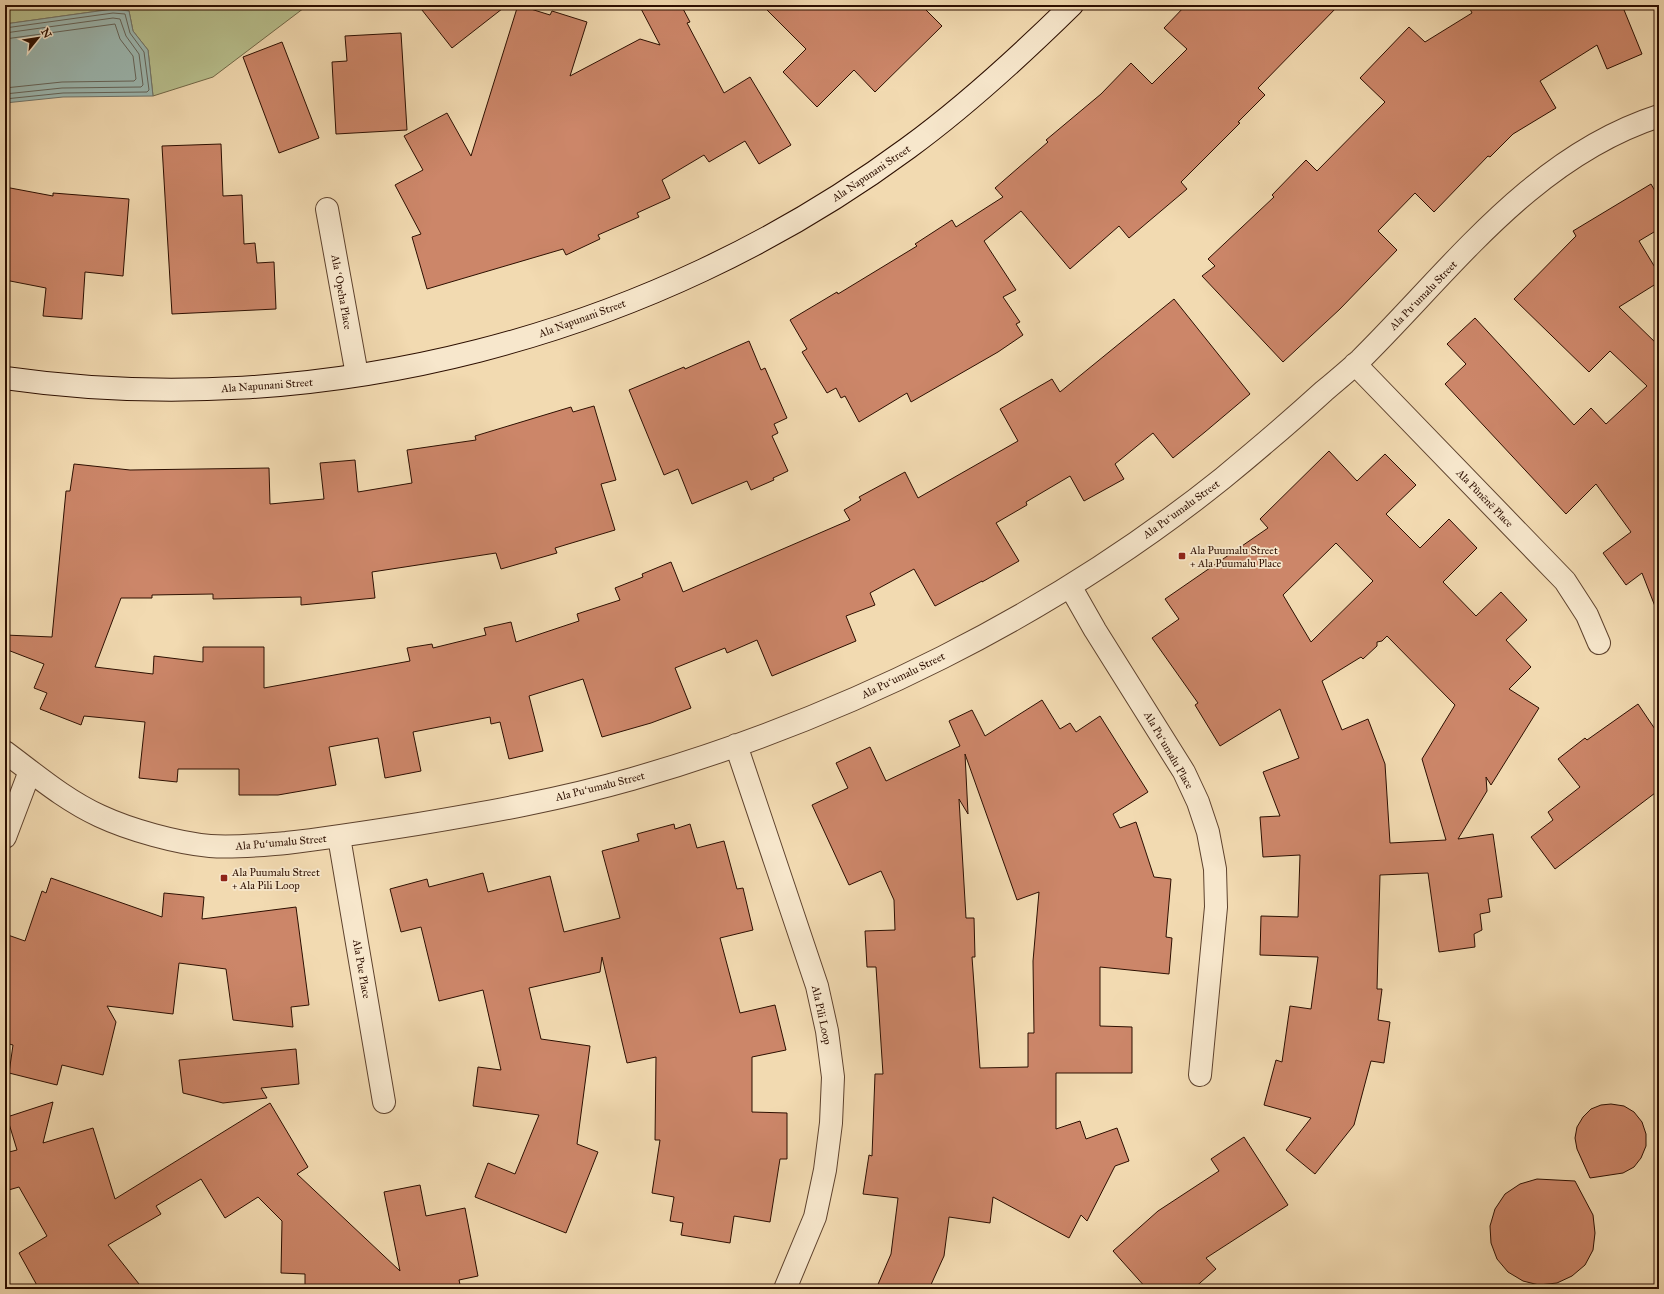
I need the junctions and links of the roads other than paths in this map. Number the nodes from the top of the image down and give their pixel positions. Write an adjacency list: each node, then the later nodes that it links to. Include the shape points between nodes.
1 (1072, 5): 5 (street, Ala Napunani Street, via 1018,58 908,149 843,193 775,233 704,270 566,325 501,346 437,361)
2 (1659, 116): 4 (street, Ala Puʻumalu Street, via 1612,135 1583,151 1529,188)
3 (327, 209): 5 (street, Ala ʻOpeha Place)
4 (1355, 364): 7 (street, Ala Puʻumalu Street, via 1220,480 1144,537); 8 (street, Ala Pūnēnē Place, via 1565,581 1587,615)
5 (357, 375): 6 (street, Ala Napunani Street, via 301,384 241,389 160,390 92,388)
6 (5, 378)
7 (1070, 586): 9 (street, Ala Puʻumalu Street, via 901,678); 14 (street, Ala Puʻumalu Place, via 1184,772 1208,832 1215,869 1216,907)
8 (1599, 643)
9 (736, 746): 13 (street, Ala Puʻumalu Street, via 578,793); 16 (street, Ala Pili Loop, via 817,986 827,1031 833,1078 830,1131 815,1217)
10 (5, 752): 11 (street, Ala Puʻumalu Street)
11 (30, 771): 12 (street); 13 (street, Ala Puʻumalu Street, via 56,790 101,816 174,839 210,846 253,846)
12 (5, 837)
13 (339, 837): 15 (street, Ala Pue Place)
14 (1200, 1075)
15 (384, 1102)
16 (785, 1289)

